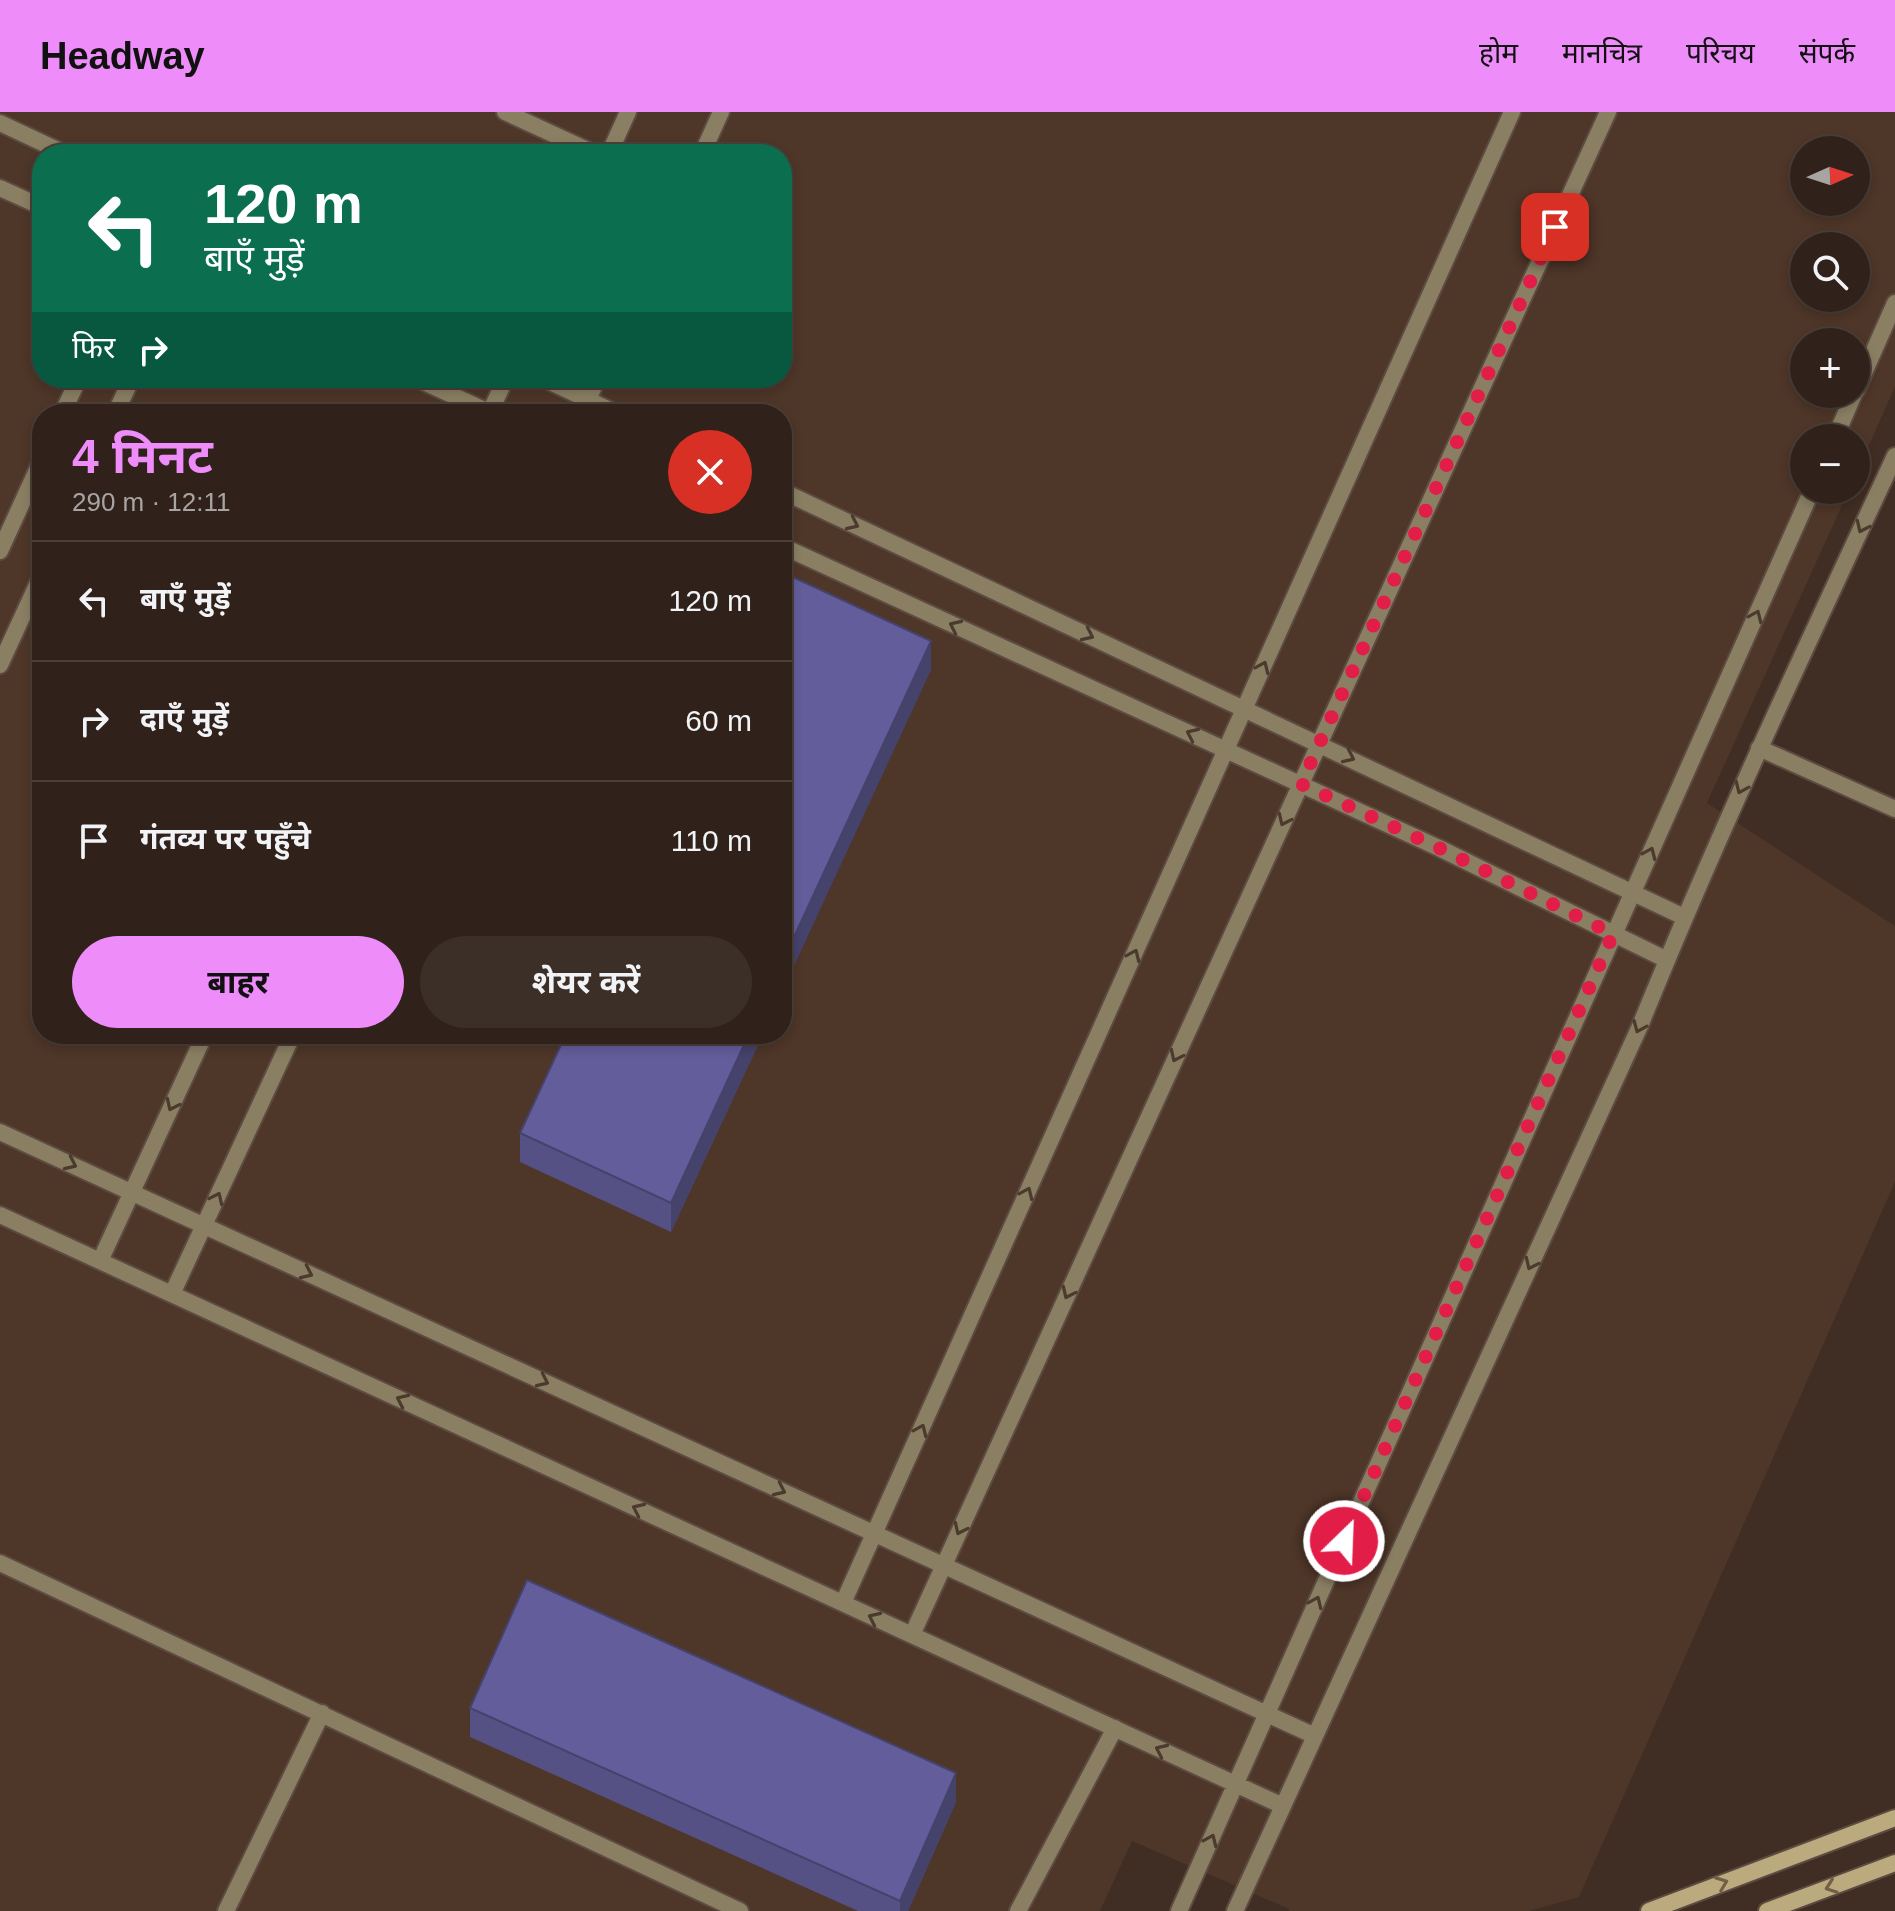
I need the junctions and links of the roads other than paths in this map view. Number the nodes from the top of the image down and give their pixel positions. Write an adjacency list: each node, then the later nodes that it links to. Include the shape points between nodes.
1 (505, 112): 8 (lane)
2 (628, 112): 9 (lane)
3 (721, 112): 10 (lane)
4 (1512, 112): 27 (lane, one-way to 4)
5 (1608, 112): 28 (lane)
6 (0, 123): 7 (lane)
7 (45, 144)
8 (574, 144)
9 (614, 144)
10 (707, 144)
11 (0, 188): 12 (lane)
12 (32, 202)
13 (1895, 303): 14 (lane)
14 (1870, 359)
15 (436, 388): 17 (lane)
16 (556, 388): 18 (lane)
17 (470, 404)
18 (580, 404)
19 (1895, 456): 29 (lane, one-way to 29)
20 (32, 481): 23 (lane)
21 (792, 496): 27 (lane, one-way to 27)
22 (1806, 504): 33 (lane, one-way to 22)
23 (0, 551)
24 (792, 551): 30 (lane, one-way to 24)
25 (32, 596): 26 (lane)
26 (0, 665)
27 (1245, 708): 28 (lane); 30 (lane)
28 (1319, 743): 31 (lane); 33 (lane, one-way to 33)
29 (1759, 748): 32 (lane); 34 (lane, one-way to 34)
30 (1226, 750): 31 (lane); 45 (lane, one-way to 30)
31 (1301, 784): 35 (lane); 47 (lane, one-way to 47)
32 (1895, 809)
33 (1633, 891): 34 (lane); 35 (lane)
34 (1684, 917): 36 (lane)
35 (1613, 934): 36 (lane); 51 (lane, one-way to 35)
36 (1667, 960): 53 (lane, one-way to 53)
37 (200, 1044): 40 (lane, one-way to 40)
38 (288, 1044): 42 (lane, one-way to 38)
39 (0, 1132): 40 (lane, one-way to 40)
40 (132, 1192): 42 (lane); 43 (lane)
41 (0, 1215): 43 (lane)
42 (204, 1225): 44 (lane); 45 (lane, one-way to 45)
43 (100, 1261): 44 (lane)
44 (172, 1294): 48 (lane, one-way to 44)
45 (874, 1533): 47 (lane); 48 (lane)
46 (0, 1563): 50 (lane)
47 (943, 1565): 49 (lane); 51 (lane)
48 (843, 1603): 49 (lane, one-way to 48)
49 (912, 1635): 52 (lane)
50 (322, 1713): 58 (lane); 59 (lane)
51 (1267, 1714): 53 (lane); 54 (lane)
52 (1115, 1728): 54 (lane, one-way to 52); 60 (lane)
53 (1315, 1736): 55 (lane)
54 (1235, 1784): 55 (lane); 61 (lane, one-way to 54)
55 (1283, 1806): 62 (lane)
56 (1895, 1818): 63 (street, one-way to 56)
57 (1895, 1863): 64 (street, one-way to 64)
58 (226, 1911)
59 (740, 1911)
60 (1018, 1911)
61 (1179, 1911)
62 (1235, 1911)
63 (1649, 1911)
64 (1767, 1911)

